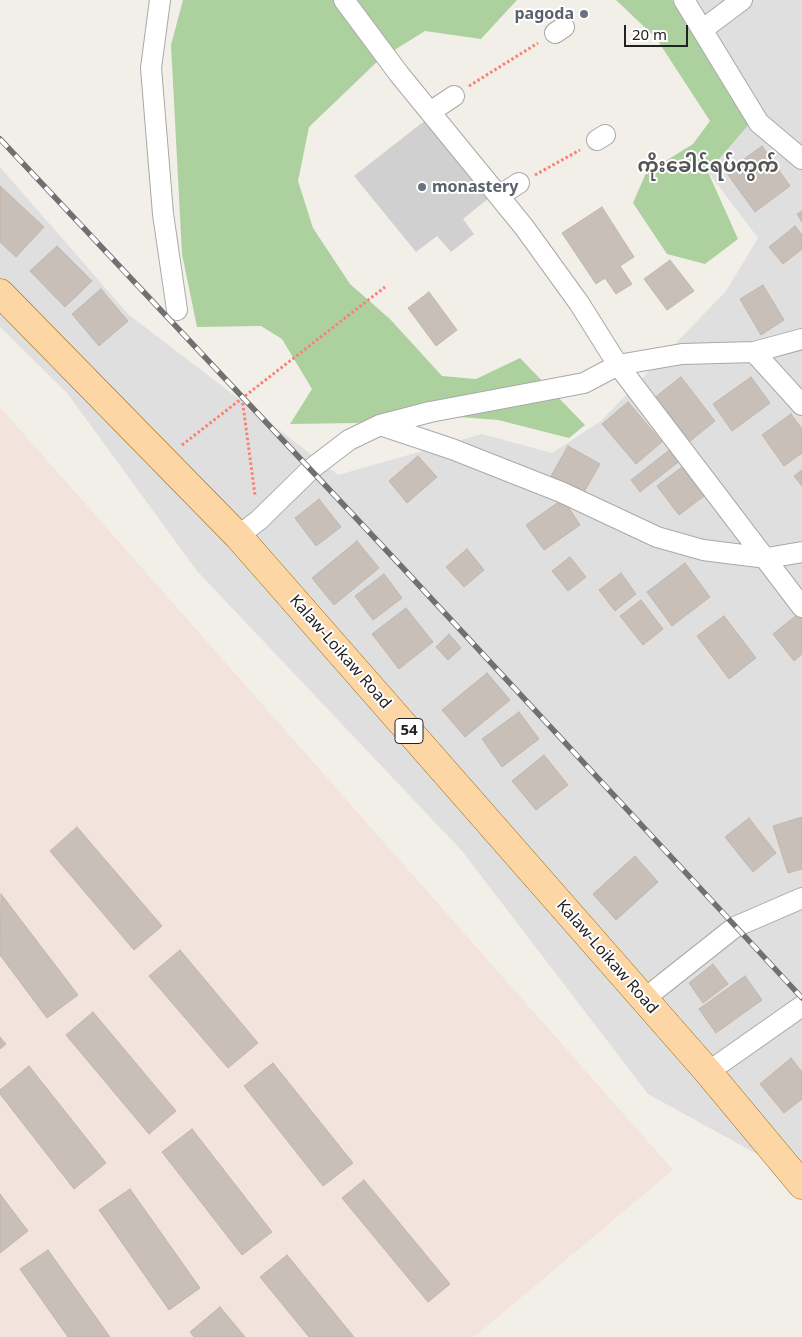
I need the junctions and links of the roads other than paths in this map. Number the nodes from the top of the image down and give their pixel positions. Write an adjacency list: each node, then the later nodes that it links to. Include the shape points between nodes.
1 (160, 0): 12 (street, via 150,68 163,214)
2 (344, 0): 7 (street)
3 (684, 0): 5 (street)
4 (742, 0): 5 (street)
5 (702, 30): 8 (street, via 758,123)
6 (454, 96): 7 (street)
7 (430, 112): 10 (street)
8 (802, 159)
9 (519, 183): 10 (street)
10 (499, 196): 15 (street, via 579,303)
11 (0, 293): 18 (main road, Kalaw-Loikaw Road / 54, via 162,460)
12 (177, 310)
13 (802, 339): 14 (street)
14 (754, 352): 15 (street, via 682,354); 16 (street)
15 (618, 365): 17 (street, via 584,383 430,412); 20 (street)
16 (802, 405)
17 (380, 425): 18 (street, via 349,440 311,469); 20 (street, via 561,492 657,537 703,550)
18 (248, 528): 23 (main road, Kalaw-Loikaw Road / 54)
19 (802, 552): 20 (street)
20 (767, 558): 21 (street)
21 (802, 607)
22 (802, 898): 23 (street, via 735,927)
23 (644, 999): 25 (main road, Kalaw-Loikaw Road / 54)
24 (802, 1006): 25 (street)
25 (708, 1072): 26 (main road, Kalaw-Loikaw Road / 54)
26 (802, 1185)

